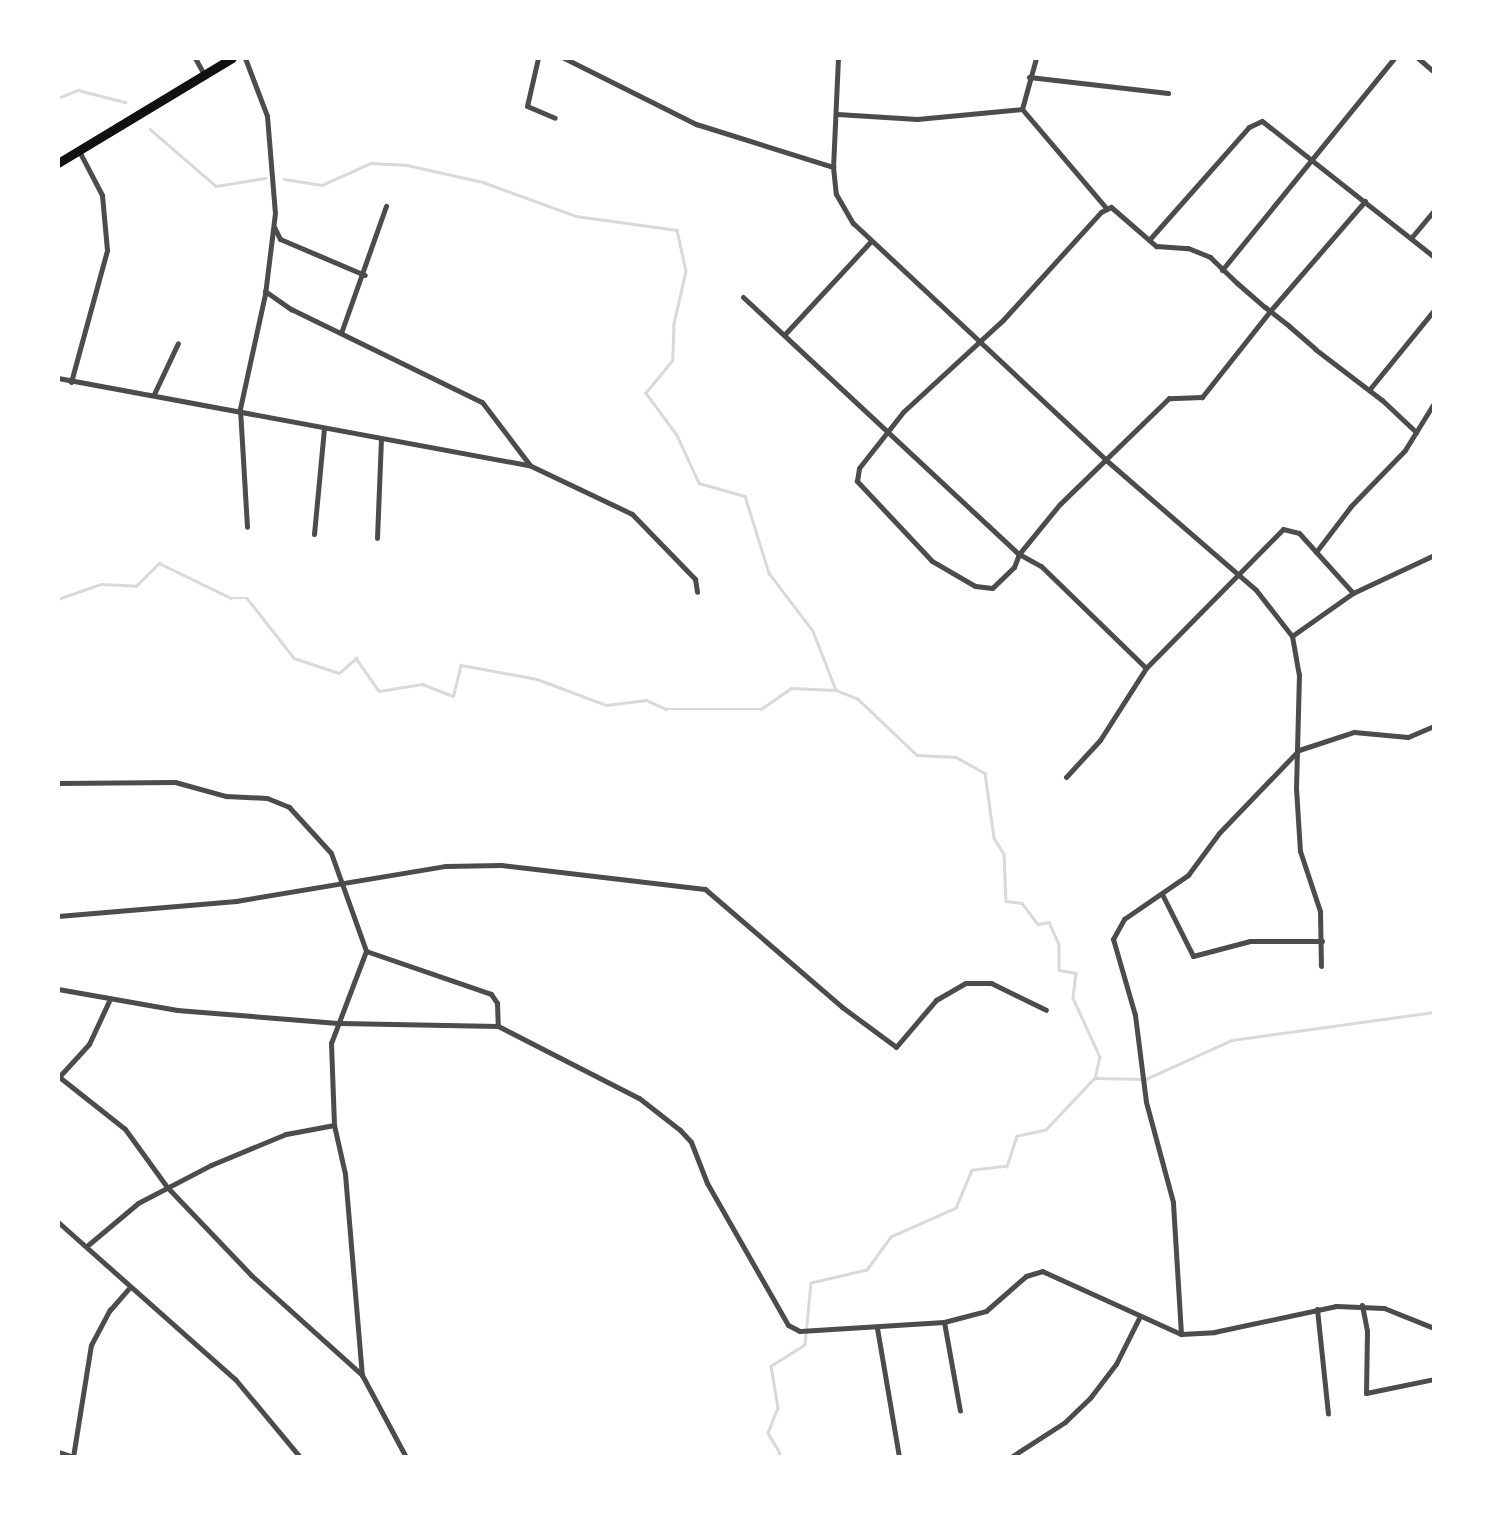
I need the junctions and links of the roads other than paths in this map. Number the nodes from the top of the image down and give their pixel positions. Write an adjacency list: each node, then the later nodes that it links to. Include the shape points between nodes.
1 (195, 58): 11 (street)
2 (232, 58): 11 (main road)
3 (245, 58): 25 (street, via 267,116 275,174)
4 (538, 58): 16 (street, via 527,106)
5 (564, 58): 20 (street, via 696,124)
6 (838, 58): 15 (street)
7 (1036, 58): 12 (street)
8 (1394, 58): 18 (street)
9 (1418, 58): 10 (street)
10 (1434, 72)
11 (205, 74): 17 (main road)
12 (1029, 78): 13 (street); 14 (street)
13 (1168, 93)
14 (1022, 109): 15 (street, via 917,119); 23 (street)
15 (837, 114): 20 (street)
16 (555, 118)
17 (79, 151): 19 (main road); 41 (street, via 102,195 107,250)
18 (1314, 159): 21 (street); 27 (street, via 1268,122 1253,123); 30 (street)
19 (58, 163)
20 (833, 167): 28 (street, via 842,209)
21 (1365, 201): 26 (street); 35 (street)
22 (386, 206): 31 (street)
23 (1107, 209): 27 (street, via 1115,208); 38 (street)
24 (1434, 211): 26 (street)
25 (274, 227): 31 (street, via 280,239); 32 (street)
26 (1411, 238): 29 (street)
27 (1149, 240): 30 (street, via 1156,246 1199,251)
28 (871, 241): 37 (street); 38 (street)
29 (1434, 257)
30 (1222, 270): 35 (street)
31 (365, 275): 36 (street)
32 (265, 291): 36 (street); 45 (street)
33 (743, 297): 37 (street)
34 (1434, 310): 42 (street)
35 (1270, 311): 42 (street); 50 (street, via 1202,397 1169,398)
36 (341, 333): 51 (street, via 482,402)
37 (785, 334): 47 (street)
38 (980, 340): 47 (street); 50 (street)
39 (178, 343): 43 (street)
40 (58, 378): 41 (street)
41 (71, 382): 43 (street)
42 (1369, 390): 48 (street)
43 (154, 394): 45 (street)
44 (1434, 403): 48 (street)
45 (240, 409): 46 (street); 52 (street)
46 (324, 429): 49 (street); 53 (street)
47 (888, 429): 56 (street); 56 (street, via 859,468 857,481 932,561 975,586 992,588 1014,567)
48 (1416, 432): 55 (street)
49 (381, 440): 51 (street); 54 (street)
50 (1106, 460): 56 (street, via 1059,505); 58 (street)
51 (529, 464): 59 (street, via 632,514 695,579)
52 (247, 527)
53 (314, 534)
54 (377, 538)
55 (1316, 552): 58 (street, via 1299,533 1283,529); 60 (street)
56 (1019, 554): 62 (street, via 1041,566)
57 (1434, 555): 60 (street)
58 (1238, 573): 61 (street, via 1272,607); 62 (street)
59 (697, 592)
60 (1353, 593): 61 (street)
61 (1292, 636): 64 (street, via 1299,674)
62 (1146, 668): 65 (street, via 1100,740)
63 (1434, 726): 64 (street, via 1408,737 1354,732)
64 (1299, 750): 68 (street, via 1219,833 1188,876); 70 (street, via 1300,851 1317,894)
65 (1066, 777)
66 (58, 783): 67 (street, via 175,782 226,796 267,799 289,807 310,825 331,853)
67 (339, 881): 69 (street, via 236,901); 71 (street); 75 (street, via 446,866 501,865 705,889 842,1007 896,1047 936,1000 967,984 991,984)
68 (1163, 896): 70 (street, via 1193,956 1250,941); 90 (street, via 1124,919 1113,939 1135,1015 1146,1102 1172,1202)
69 (58, 916)
70 (1322, 941): 72 (street)
71 (366, 951): 76 (street); 77 (street, via 491,995 497,1003)
72 (1321, 966)
73 (58, 989): 74 (street)
74 (109, 1001): 76 (street); 78 (street, via 89,1044)
75 (1046, 1010)
76 (340, 1023): 77 (street); 79 (street, via 331,1043)
77 (498, 1026): 88 (street, via 639,1098 680,1130 691,1142 707,1183 788,1325 800,1331)
78 (58, 1077): 80 (street, via 125,1129)
79 (334, 1125): 80 (street, via 286,1134); 91 (street, via 345,1174)
80 (167, 1187): 82 (street, via 138,1203); 91 (street, via 251,1275)
81 (58, 1222): 82 (street)
82 (88, 1245): 83 (street)
83 (129, 1289): 96 (street, via 110,1310 90,1345); 97 (street, via 178,1325 235,1379)
84 (1362, 1305): 85 (street); 89 (street, via 1408,1314); 92 (street, via 1367,1331 1366,1393)
85 (1317, 1309): 90 (street, via 1214,1332); 94 (street)
86 (1139, 1318): 87 (street, via 1042,1271 1026,1276 986,1311); 90 (street); 100 (street, via 1116,1364 1090,1398 1046,1436)
87 (944, 1322): 88 (street); 93 (street)
88 (877, 1328): 99 (street)
89 (1434, 1328)
90 (1181, 1334)
91 (362, 1375): 98 (street)
92 (1434, 1379)
93 (960, 1411)
94 (1328, 1413)
95 (58, 1452): 96 (street)
96 (73, 1457)
97 (300, 1457)
98 (406, 1457)
99 (899, 1457)
100 (1011, 1457)

